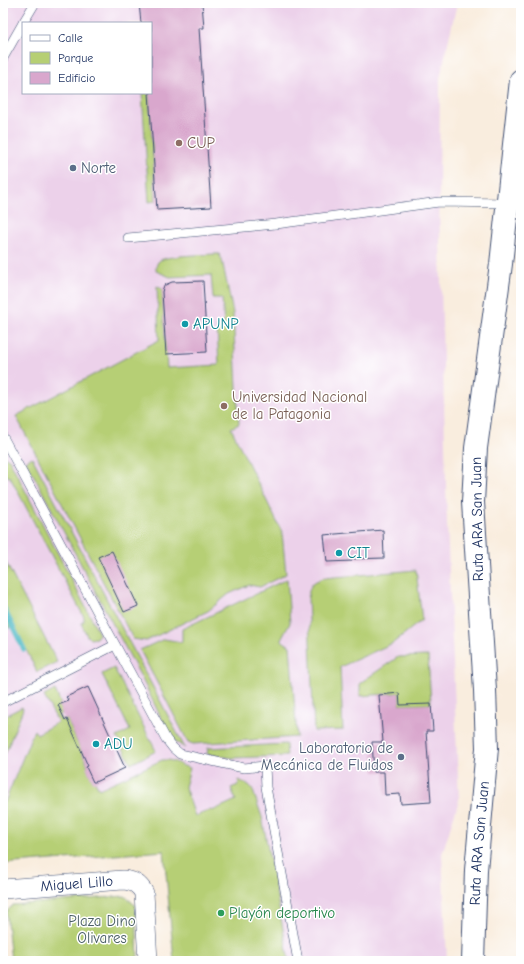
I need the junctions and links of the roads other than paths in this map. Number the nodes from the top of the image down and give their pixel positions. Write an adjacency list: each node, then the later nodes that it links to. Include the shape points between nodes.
1 (34, 3): 2 (lane)
2 (24, 22)
3 (22, 25): 4 (lane)
4 (3, 58)
5 (521, 80): 6 (street, Ruta ARA San Juan)
6 (507, 203): 7 (lane, via 439,202 276,224); 14 (street, Ruta ARA San Juan, via 476,448 473,502 487,748 476,870)
7 (128, 238)
8 (3, 437): 9 (lane)
9 (115, 645): 10 (lane); 13 (lane, via 172,748 180,754 244,768 265,766 266,787)
10 (3, 702)
11 (3, 889): 12 (street, Miguel Lillo, via 123,880 134,882 144,893)
12 (148, 961)
13 (298, 961)
14 (473, 961)

